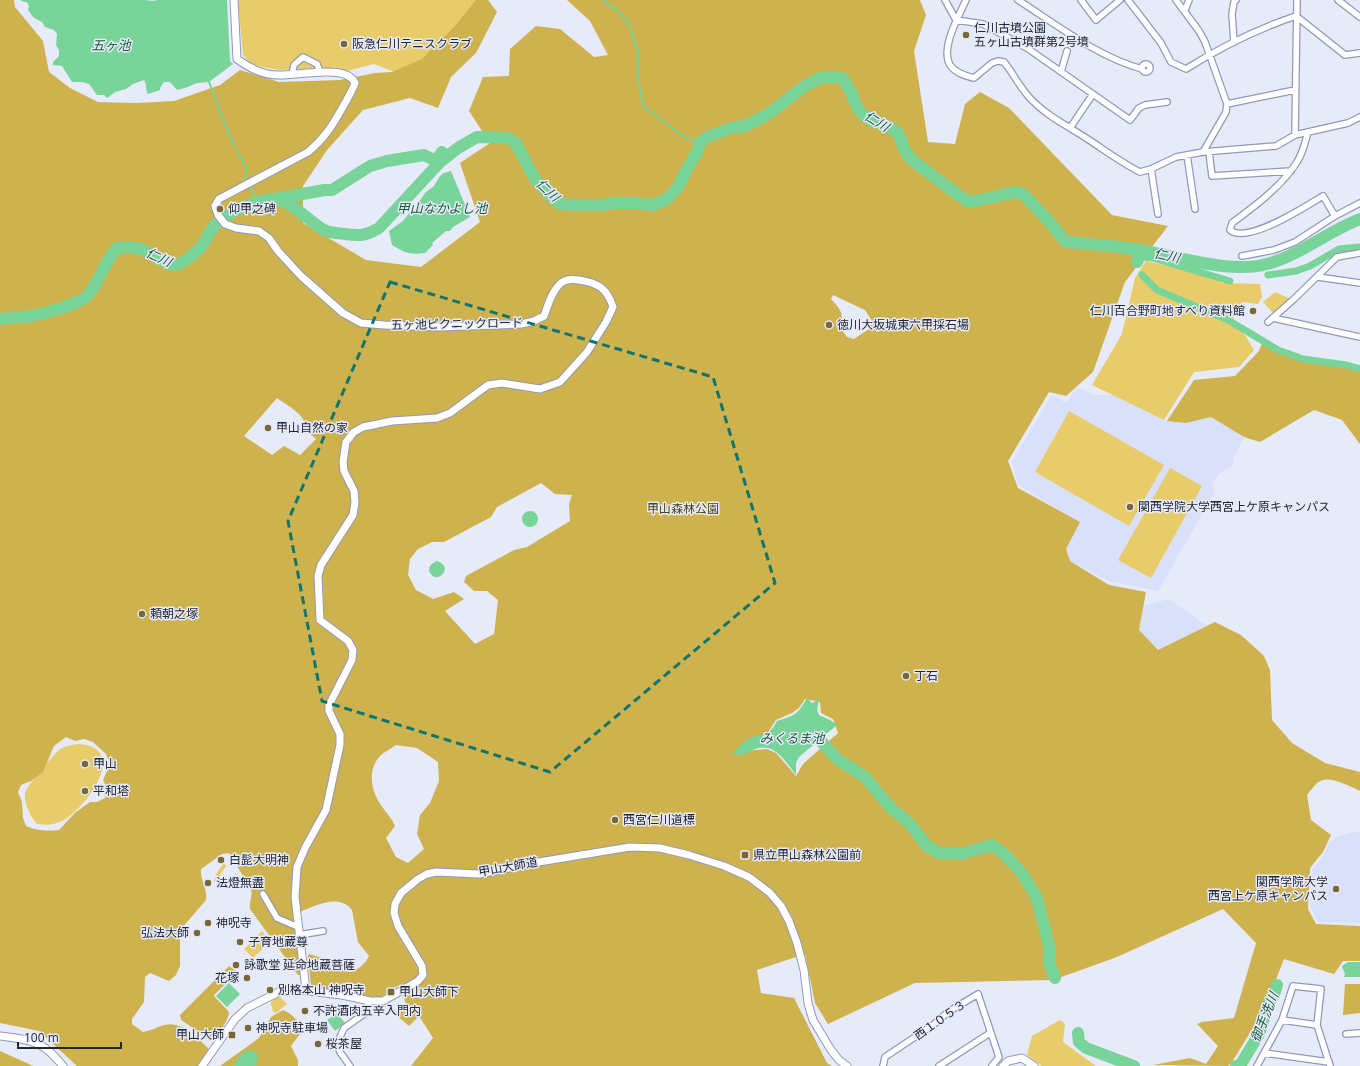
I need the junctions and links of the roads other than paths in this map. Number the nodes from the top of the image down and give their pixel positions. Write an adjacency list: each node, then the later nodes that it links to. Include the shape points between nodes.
1 (234, 0): 24 (street, via 237,59 246,66 276,76)
2 (945, 0): 16 (street)
3 (966, 0): 16 (street)
4 (1018, 0): 21 (street, via 1104,55)
5 (1081, 0): 6 (street, via 1096,20)
6 (1120, 0)
7 (1128, 0): 20 (street, via 1161,43 1171,62 1186,69)
8 (1176, 0): 13 (street)
9 (1189, 0): 13 (street)
10 (1236, 0): 17 (street, via 1232,14)
11 (1297, 0): 14 (street)
12 (1338, 0): 15 (street)
13 (1185, 10): 20 (street, via 1199,31)
14 (1296, 16): 17 (street, via 1255,31); 19 (street, via 1345,55); 25 (street)
15 (1360, 17)
16 (956, 20): 23 (street, via 983,24 1027,48); 30 (street, via 948,45 950,66 959,73 974,78 992,63 1004,62 1036,104)
17 (1234, 42): 20 (street)
18 (1067, 51): 23 (street)
19 (1360, 53)
20 (1209, 54): 28 (street)
21 (1142, 69)
22 (320, 72): 24 (street); 24 (street, via 316,64 303,58 294,65); 49 (street, 五ヶ池ピクニックロード, via 343,73 355,83 328,132 308,152 218,199 214,206 225,224 236,228 259,230 301,276 343,313 361,323 438,327 521,324 544,316 553,294 562,282 572,279 592,282 602,288 610,297 613,307 587,352 560,382 540,389 502,383 488,386 450,413 437,418 363,426 346,442 343,462 344,471 354,491 353,515 321,565 318,576 320,620 348,641 353,650 352,660 329,705 329,711 340,734 340,745 326,810 297,867 295,897)
23 (1061, 72): 26 (street)
24 (292, 74)
25 (1295, 90): 28 (street); 32 (street)
26 (1093, 94): 27 (street, via 1130,120 1145,105); 30 (street)
27 (1166, 102)
28 (1227, 104): 33 (street, via 1226,112)
29 (1360, 117): 31 (street, via 1348,123)
30 (1070, 128): 35 (street, via 1126,165 1140,172)
31 (1308, 132): 32 (street); 36 (street, via 1298,160)
32 (1295, 135): 33 (street, via 1276,146)
33 (1206, 152): 34 (street); 36 (street, via 1212,176)
34 (1187, 155): 35 (street, via 1176,157); 38 (street)
35 (1151, 169): 39 (street)
36 (1291, 171): 40 (street, via 1232,223 1230,230 1236,234 1248,233 1270,225 1323,196)
37 (1360, 203): 40 (street)
38 (1195, 209)
39 (1158, 214)
40 (1335, 216): 42 (street, via 1295,242 1274,250)
41 (1360, 253): 43 (street, via 1337,256)
42 (1242, 256)
43 (1318, 277): 44 (street); 45 (street)
44 (1360, 283)
45 (1273, 318): 46 (street); 47 (street)
46 (1268, 322)
47 (1360, 337)
48 (263, 894): 49 (street, via 277,918)
49 (298, 927): 51 (street, 五ヶ池ピクニックロード)
50 (323, 931): 51 (street)
51 (299, 935): 52 (street, 五ヶ池ピクニックロード)
52 (306, 990): 53 (street, 甲山大師道); 63 (street, 甲山大師道, via 292,988 246,1008 235,1019)
53 (370, 1002): 64 (street, via 364,1014 344,1028 337,1044); 65 (street, 甲山大師道, via 383,1001 418,981 423,975 422,966 398,926 394,913 395,904 401,893 427,874 479,874 630,847 660,848 724,866 749,876 770,893 789,921 797,943 813,1020 838,1060)
54 (1282, 1020): 55 (street); 55 (street, via 1293,986 1321,989); 60 (street)
55 (1317, 1025): 61 (street)
56 (990, 1033): 66 (street, 西１０５３, via 978,994 885,1057); 67 (street); 68 (street, 西１０５３, via 1000,1057)
57 (1360, 1033): 58 (street)
58 (1346, 1034)
59 (0, 1036): 62 (street, via 36,1043)
60 (1264, 1053): 61 (street); 71 (street)
61 (1329, 1064)
62 (63, 1066)
63 (202, 1066)
64 (350, 1066)
65 (847, 1066)
66 (883, 1066)
67 (940, 1066)
68 (992, 1066)
69 (1003, 1066): 70 (street, via 1008,1061 1022,1058)
70 (1034, 1066)
71 (1257, 1066)

